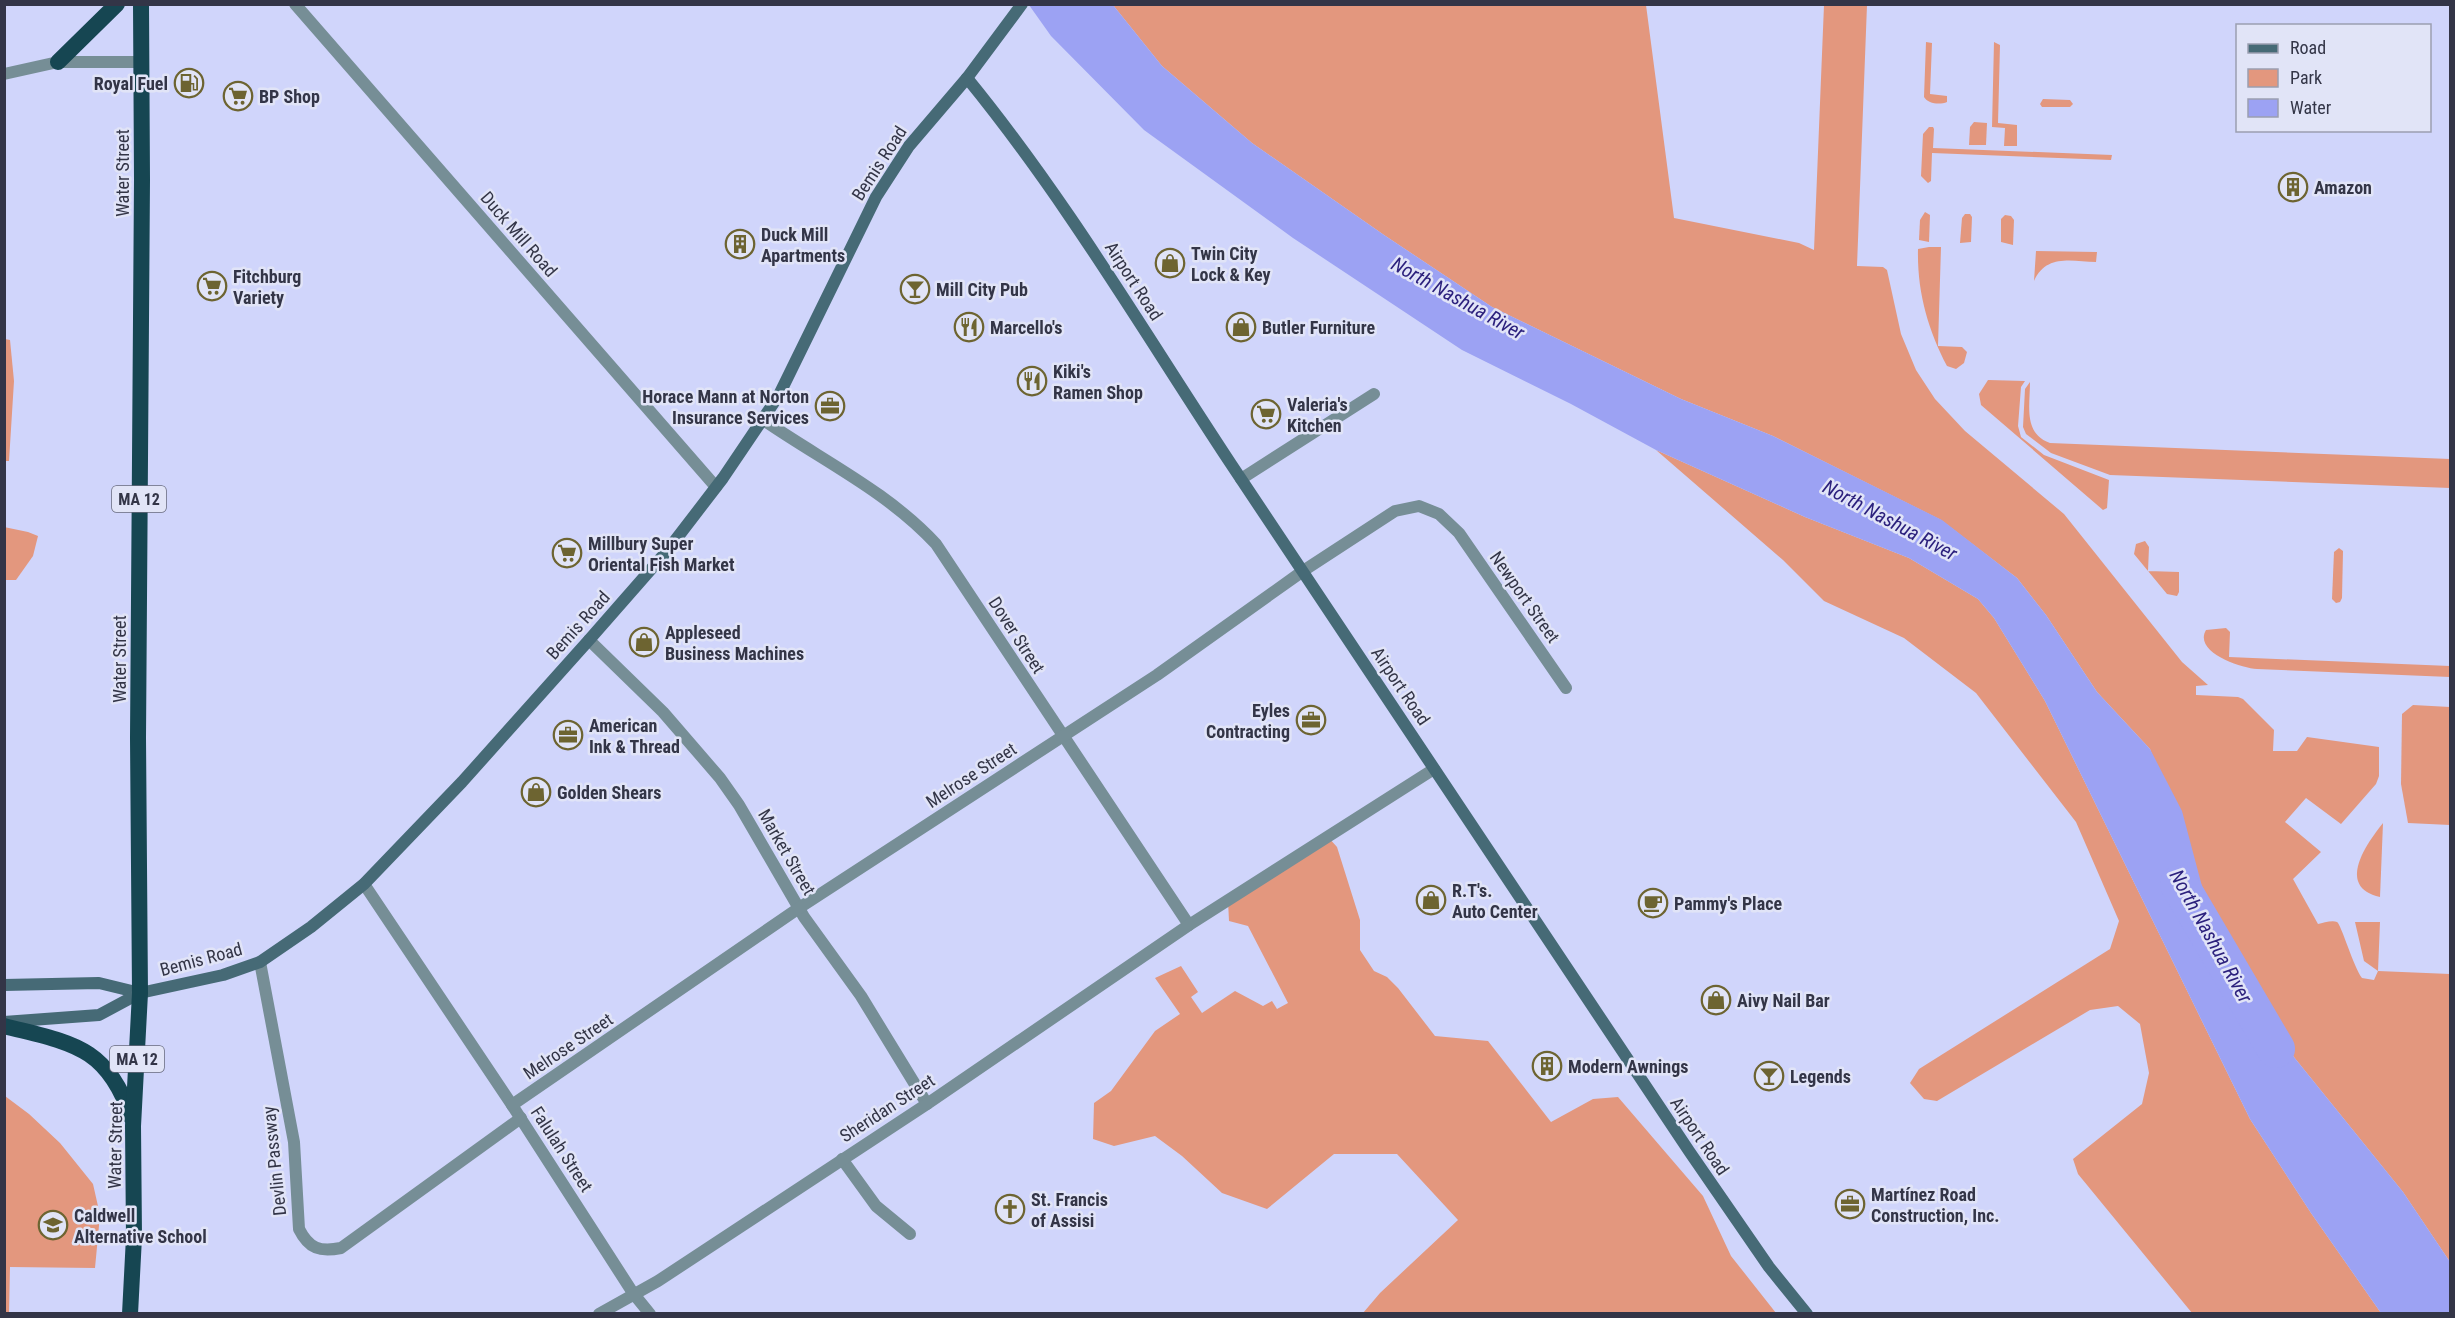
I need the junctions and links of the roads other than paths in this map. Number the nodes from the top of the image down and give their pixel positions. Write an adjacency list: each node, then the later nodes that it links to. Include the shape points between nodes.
1 (117, 4): 5 (highway)
2 (141, 4): 6 (highway, Water Street / MA 12)
3 (295, 4): 12 (street, Duck Mill Road)
4 (1021, 6): 8 (main road, Bemis Road)
5 (58, 62): 6 (street); 7 (street)
6 (140, 62): 24 (highway, Water Street / MA 12)
7 (4, 74)
8 (967, 78): 10 (main road, Bemis Road, via 909,146 876,197 783,386); 11 (main road, Airport Road, via 1004,122 1101,262)
9 (1374, 394): 11 (street)
10 (762, 419): 12 (main road, Bemis Road); 17 (street, Dover Street, via 876,491 923,530)
11 (1242, 479): 14 (main road, Airport Road)
12 (716, 487): 15 (main road, Bemis Road, via 667,551)
13 (1453, 528): 14 (street, Melrose Street, via 1438,514 1419,506 1395,511); 16 (street, Newport Street)
14 (1303, 571): 17 (street, Melrose Street); 18 (main road, Airport Road)
15 (589, 640): 19 (main road, Bemis Road); 20 (street, Market Street, via 663,712 720,778)
16 (1566, 688)
17 (1063, 737): 20 (street, Melrose Street); 21 (street, Dover Street)
18 (1434, 769): 21 (street, Sheridan Street); 36 (main road, Airport Road, via 1694,1159)
19 (364, 884): 22 (main road, Bemis Road); 27 (street, Falulah Street)
20 (799, 908): 26 (street, Market Street, via 861,996); 27 (street, Melrose Street)
21 (1190, 925): 26 (street, Sheridan Street)
22 (260, 962): 24 (main road, Bemis Road, via 224,975); 28 (street, Devlin Passway, via 294,1142 299,1229 313,1248 341,1248)
23 (4, 985): 24 (main road, via 99,983)
24 (140, 993): 25 (main road, via 99,1015); 29 (highway, Water Street / MA 12)
25 (4, 1024): 29 (highway, via 73,1044 92,1055 111,1076)
26 (927, 1104): 30 (street, Sheridan Street)
27 (512, 1105): 28 (street, Falulah Street)
28 (521, 1118): 32 (street, Falulah Street)
29 (133, 1126): 33 (highway, Water Street / MA 12)
30 (842, 1159): 31 (street, via 876,1206); 32 (street, Sheridan Street, via 658,1281)
31 (910, 1234)
32 (633, 1293): 34 (street, Sheridan Street); 35 (street, Falulah Street)
33 (130, 1314)
34 (598, 1314)
35 (650, 1314)
36 (1806, 1314)

